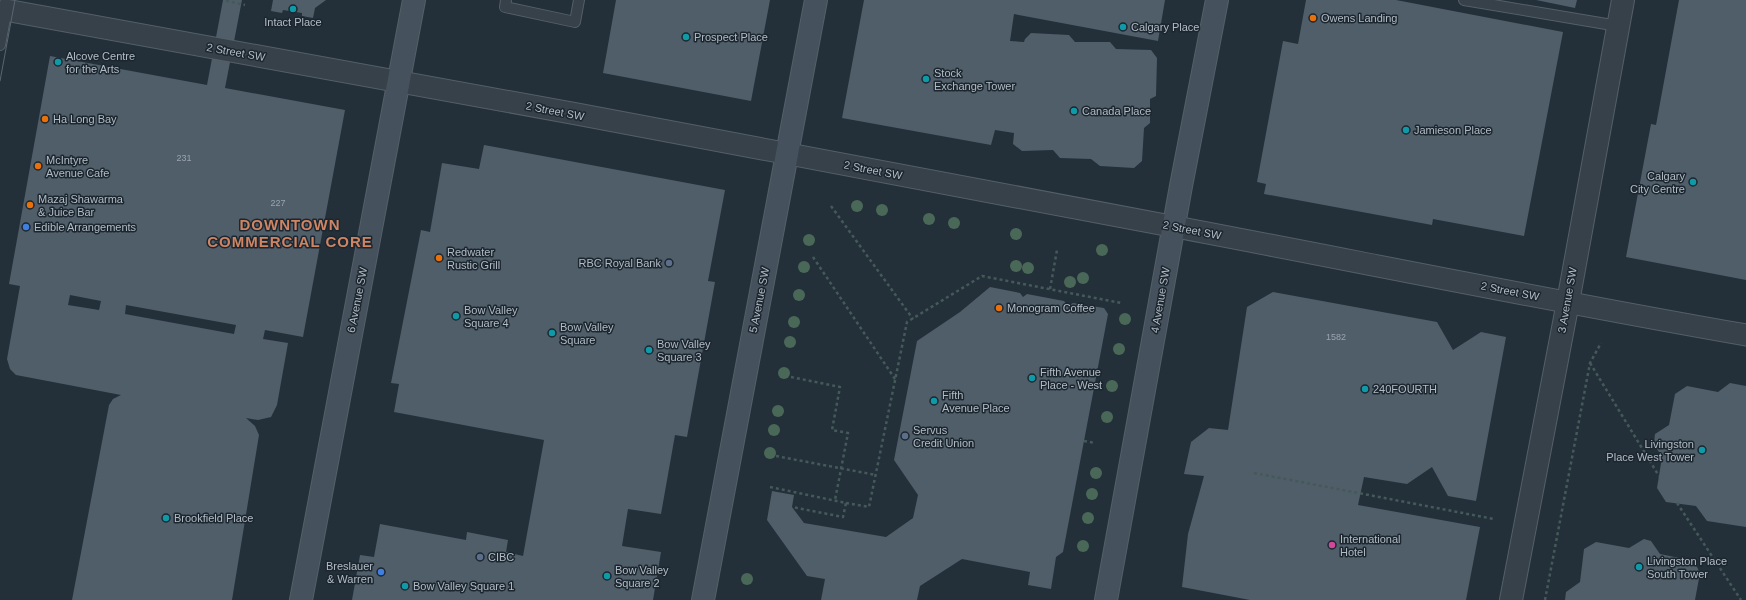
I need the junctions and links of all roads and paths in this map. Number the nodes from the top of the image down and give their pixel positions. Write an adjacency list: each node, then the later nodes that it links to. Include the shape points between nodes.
1 (227, 0): 9 (path)
2 (414, 0): 13 (main road, 6 Avenue SW)
3 (506, 0): 4 (lane, via 505,7 575,22)
4 (579, 0)
5 (816, 0): 14 (main road, 5 Avenue SW)
6 (1217, 0): 16 (main road, 4 Avenue SW)
7 (1464, 0): 11 (lane)
8 (1623, 0): 11 (street, 3 Avenue SW)
9 (245, 4)
10 (5, 6): 12 (lane); 13 (street, 2 Street SW)
11 (1618, 26): 20 (street, 3 Avenue SW)
12 (0, 45)
13 (398, 82): 14 (street, 2 Street SW); 41 (main road, 6 Avenue SW)
14 (787, 154): 16 (street, 2 Street SW); 42 (main road, 5 Avenue SW)
15 (831, 206): 22 (path)
16 (1174, 226): 20 (street, 2 Street SW); 43 (main road, 4 Avenue SW)
17 (1057, 250): 19 (path)
18 (812, 257): 27 (path)
19 (1050, 289): 21 (path); 22 (path, via 982,276)
20 (1568, 302): 23 (street, 2 Street SW); 44 (street, 3 Avenue SW)
21 (1120, 303)
22 (912, 319): 27 (path, via 907,322)
23 (1746, 335)
24 (1601, 343): 25 (path)
25 (1590, 363): 34 (path); 45 (path)
26 (790, 377): 31 (path, via 840,387 832,430 848,433)
27 (896, 379): 33 (path)
28 (1084, 441): 29 (path)
29 (1095, 443)
30 (776, 456): 31 (path)
31 (841, 468): 33 (path); 36 (path)
32 (1254, 473): 40 (path)
33 (876, 475): 37 (path, via 869,507)
34 (1659, 476)
35 (770, 487): 36 (path)
36 (835, 500): 37 (path)
37 (846, 503): 39 (path, via 843,517)
38 (1677, 503): 46 (path)
39 (792, 507)
40 (1494, 519)
41 (301, 600)
42 (703, 600)
43 (1106, 600)
44 (1511, 600)
45 (1545, 600)
46 (1741, 600)

